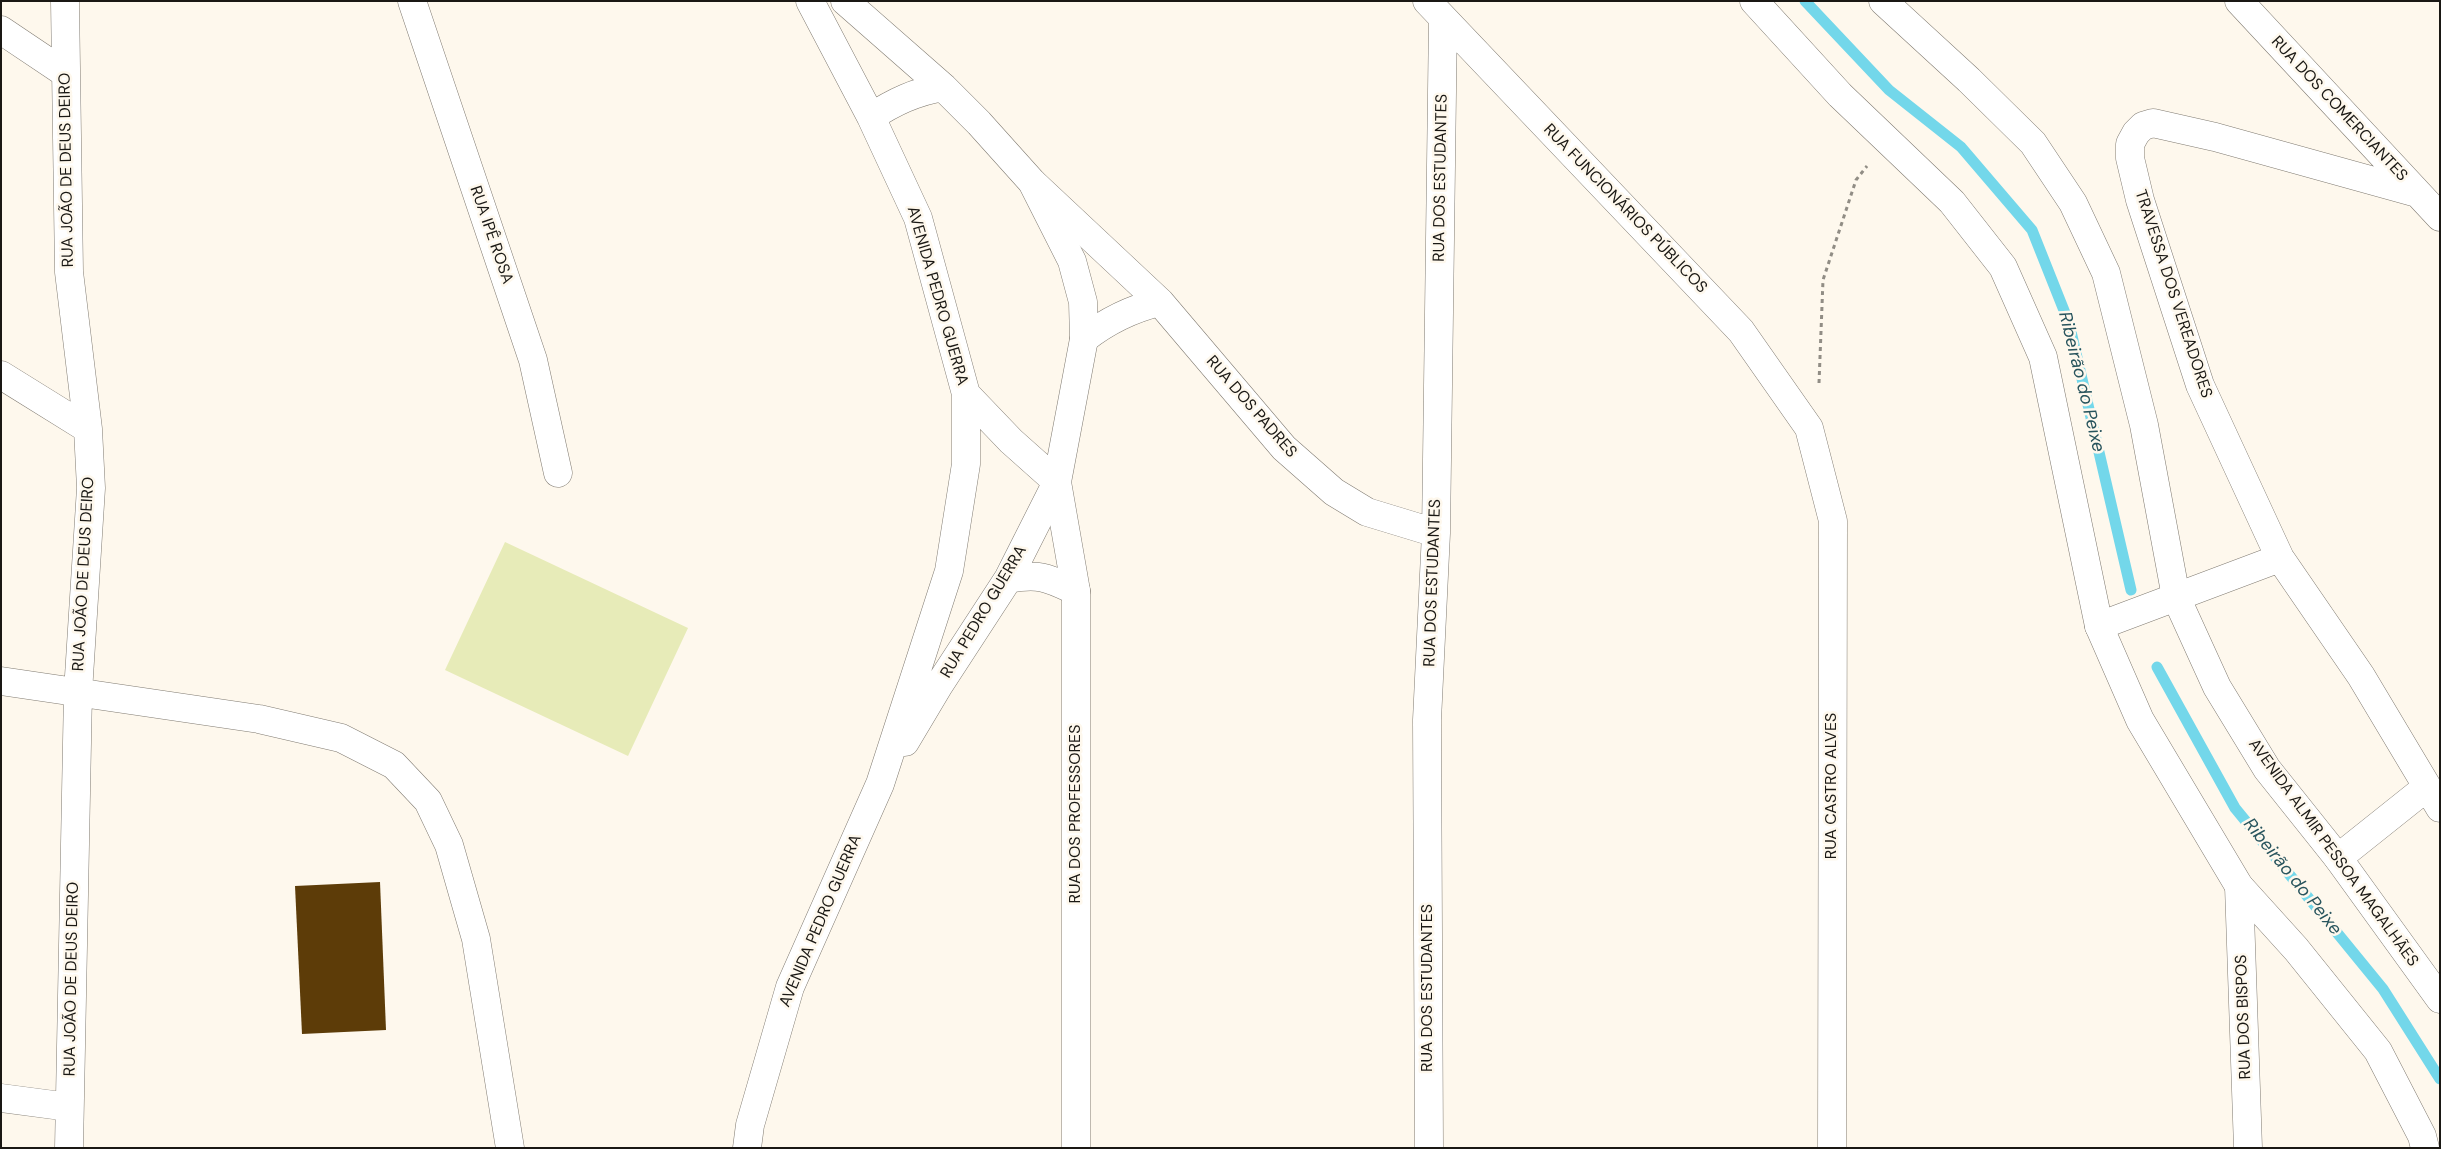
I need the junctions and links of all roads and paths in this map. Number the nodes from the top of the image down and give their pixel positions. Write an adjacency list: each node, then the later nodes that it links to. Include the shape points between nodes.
1 (65, 1): 10 (street, RUA JOÃO DE DEUS DEIRO)
2 (412, 1): 24 (street, RUA IPÊ ROSA, via 533,360)
3 (810, 1): 12 (street, AVENIDA PEDRO GUERRA)
4 (846, 1): 11 (street, RUA PEDRO GUERRA)
5 (1754, 1): 13 (street, via 1840,95)
6 (1883, 1): 30 (street, AVENIDA ALMIR PESSOA MAGALHÃES, via 2033,143 2073,203 2106,273 2144,424)
7 (2239, 1): 15 (street, RUA DOS COMERCIANTES)
8 (1435, 10): 21 (street, RUA FUNCIONÁRIOS PÚBLICOS, via 1741,331); 26 (street, RUA DOS ESTUDANTES)
9 (1, 30): 10 (street)
10 (65, 73): 22 (street, RUA JOÃO DE DEUS DEIRO, via 70,272)
11 (942, 87): 12 (street, via 894,102); 14 (street, RUA PEDRO GUERRA)
12 (871, 117): 20 (street, AVENIDA PEDRO GUERRA, via 918,218)
13 (1887, 139): 21 (path, via 1856,180 1823,280 1820,379); 31 (street, via 1952,202 2002,267 2043,358)
14 (1032, 182): 17 (street, RUA DOS PADRES); 18 (street, RUA PEDRO GUERRA, via 1072,261 1083,302)
15 (2417, 193): 16 (street, RUA DOS COMERCIANTES); 27 (street, TRAVESSA DOS VEREADORES, via 2153,123 2136,133 2130,144 2140,200 2200,384)
16 (2440, 217)
17 (1160, 302): 18 (street, via 1134,308 1105,323); 26 (street, RUA DOS PADRES, via 1284,448 1334,492 1367,512)
18 (1084, 339): 25 (street, RUA PEDRO GUERRA)
19 (1, 375): 22 (street)
20 (966, 394): 23 (street, AVENIDA PEDRO GUERRA); 25 (street, via 1011,441)
21 (1809, 428): 46 (street, RUA CASTRO ALVES, via 1833,521)
22 (88, 429): 33 (street, RUA JOÃO DE DEUS DEIRO, via 91,488)
23 (966, 464): 34 (street, RUA PEDRO GUERRA, via 949,572)
24 (558, 473)
25 (1057, 482): 28 (street, RUA PEDRO GUERRA); 29 (street, RUA DOS PROFESSORES)
26 (1436, 534): 45 (street, RUA DOS ESTUDANTES, via 1427,720)
27 (2280, 558): 30 (street); 35 (street, TRAVESSA DOS VEREADORES, via 2361,676)
28 (1008, 579): 29 (street, via 1027,575 1045,577); 34 (street, RUA PEDRO GUERRA)
29 (1076, 591): 44 (street, RUA DOS PROFESSORES)
30 (2176, 597): 31 (street); 36 (street, AVENIDA ALMIR PESSOA MAGALHÃES, via 2217,687 2267,769)
31 (2099, 626): 37 (street, via 2140,720)
32 (1, 681): 33 (street)
33 (78, 692): 40 (street, RUA JOÃO DE DEUS DEIRO); 42 (street, via 259,719 341,738 394,765 428,801 449,845 476,939)
34 (880, 784): 43 (street, AVENIDA PEDRO GUERRA, via 790,987 750,1125)
35 (2433, 798): 36 (street)
36 (2338, 858): 38 (street, AVENIDA ALMIR PESSOA MAGALHÃES)
37 (2240, 886): 47 (street, RUA DOS BISPOS); 48 (street, via 2378,1051 2422,1136)
38 (2440, 999)
39 (1, 1098): 40 (street)
40 (69, 1108): 41 (street, RUA JOÃO DE DEUS DEIRO)
41 (69, 1148)
42 (510, 1148)
43 (747, 1148)
44 (1076, 1148)
45 (1429, 1148)
46 (1832, 1148)
47 (2248, 1148)
48 (2425, 1148)

